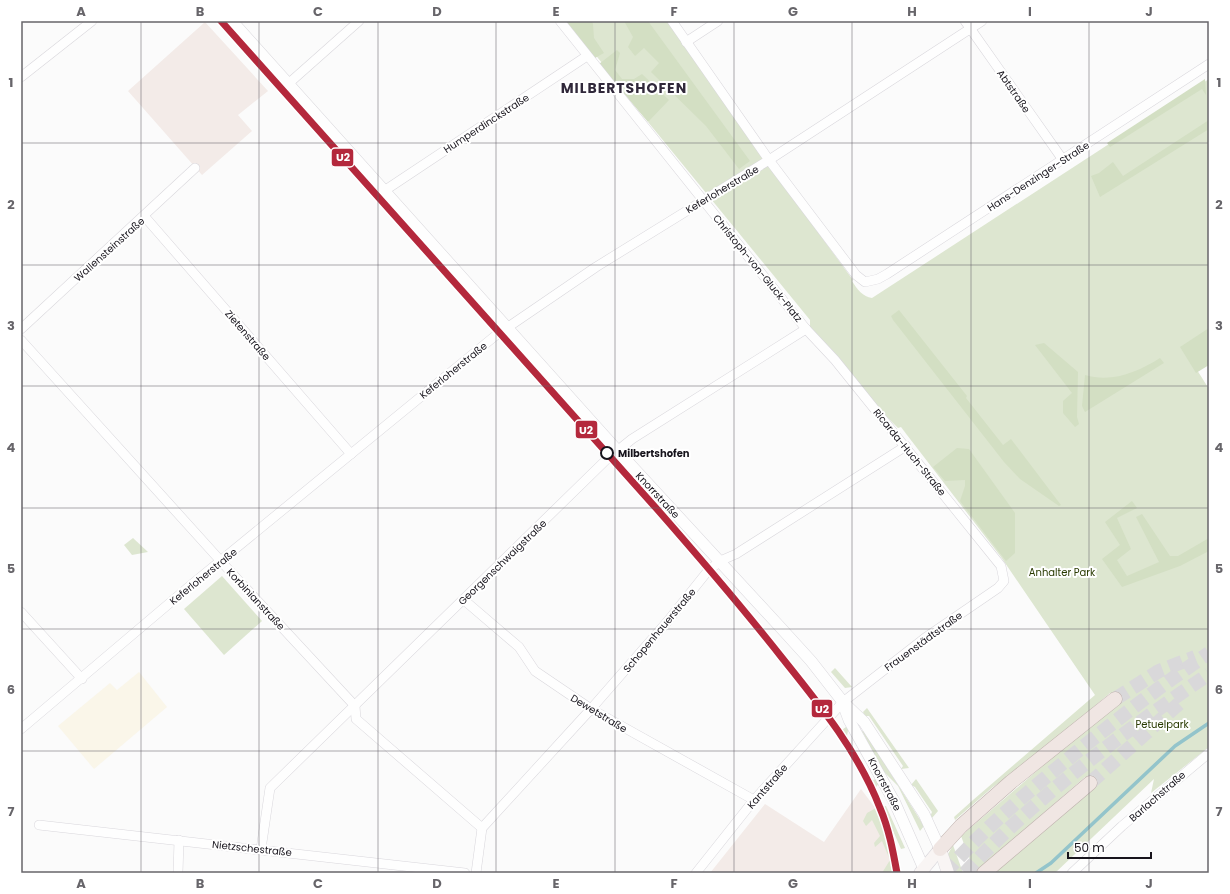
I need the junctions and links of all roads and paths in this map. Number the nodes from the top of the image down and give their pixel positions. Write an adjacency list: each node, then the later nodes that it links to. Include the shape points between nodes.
1 (92, 21): 12 (street)
2 (232, 21): 13 (street, Knorrstraße)
3 (359, 21): 13 (street)
4 (560, 21): 10 (street, Christoph-von-Gluck-Platz)
5 (672, 21): 9 (street)
6 (718, 21): 9 (street)
7 (982, 21): 8 (street, Keferloherstraße)
8 (968, 25): 14 (street, Keferloherstraße); 15 (street, Abtstraße)
9 (686, 42): 14 (street)
10 (587, 56): 17 (street, Humperdinckstraße); 18 (street, Christoph-von-Gluck-Platz)
11 (1209, 64): 15 (street, Hans-Denzinger-Straße)
12 (21, 77)
13 (288, 84): 17 (street, Knorrstraße)
14 (769, 160): 15 (street, Hans-Denzinger-Straße, via 856,275 865,282 878,279); 18 (street, Keferloherstraße)
15 (1063, 160)
16 (195, 168): 19 (street, Wallensteinstraße)
17 (384, 191): 20 (street, Knorrstraße)
18 (704, 200): 20 (street, Keferloherstraße, via 566,286); 22 (street, Christoph-von-Gluck-Platz)
19 (145, 217): 21 (street, Wallensteinstraße); 26 (street, Zietenstraße)
20 (507, 328): 25 (street, Knorrstraße); 26 (street, Keferloherstraße)
21 (21, 329)
22 (806, 329): 24 (street, Ricarda-Huch-Straße); 25 (street, Georgenschwaigstraße, via 632,438)
23 (21, 340): 27 (street, Korbinianstraße)
24 (906, 446): 28 (street, Schopenhauerstraße, via 736,554); 29 (street, Ricarda-Huch-Straße, via 1001,566)
25 (617, 450): 28 (street, Knorrstraße); 30 (street, Georgenschwaigstraße)
26 (351, 454): 27 (street, Keferloherstraße)
27 (221, 561): 32 (street, Keferloherstraße); 35 (street, Korbinianstraße)
28 (720, 561): 34 (street, Knorrstraße, via 811,661); 36 (street, Schopenhauerstraße, via 707,572)
29 (1004, 581): 34 (street, Frauenstädtstraße)
30 (464, 600): 35 (street, Georgenschwaigstraße); 36 (street, Dewetstraße, via 519,647 535,671)
31 (21, 612): 32 (street)
32 (82, 679): 37 (street, Keferloherstraße)
33 (1115, 699): 45 (highway, via 978,811 954,832)
34 (843, 702): 40 (street, Kantstraße); 45 (street, Knorrstraße, via 864,722 924,814); 47 (street, Knorrstraße, via 849,720 895,803)
35 (355, 706): 42 (street, Korbinianstraße, via 356,719); 44 (street, Georgenschwaigstraße, via 270,788)
36 (591, 709): 40 (street, Dewetstraße); 42 (street, Schopenhauerstraße)
37 (21, 729)
38 (1209, 753): 54 (street, Barlachstraße, via 1122,826)
39 (1090, 783): 53 (highway)
40 (754, 800): 51 (street, Kantstraße)
41 (39, 825): 43 (street, Nietzschestraße)
42 (482, 828): 50 (street)
43 (179, 840): 44 (street, Nietzschestraße); 48 (street)
44 (261, 849): 46 (street, Nietzschestraße)
45 (940, 849): 47 (main road); 52 (main road)
46 (427, 871): 49 (street, Nietzschestraße)
47 (923, 872)
48 (178, 873)
49 (465, 873)
50 (476, 873)
51 (696, 873)
52 (948, 873)
53 (984, 873)
54 (1072, 873)

